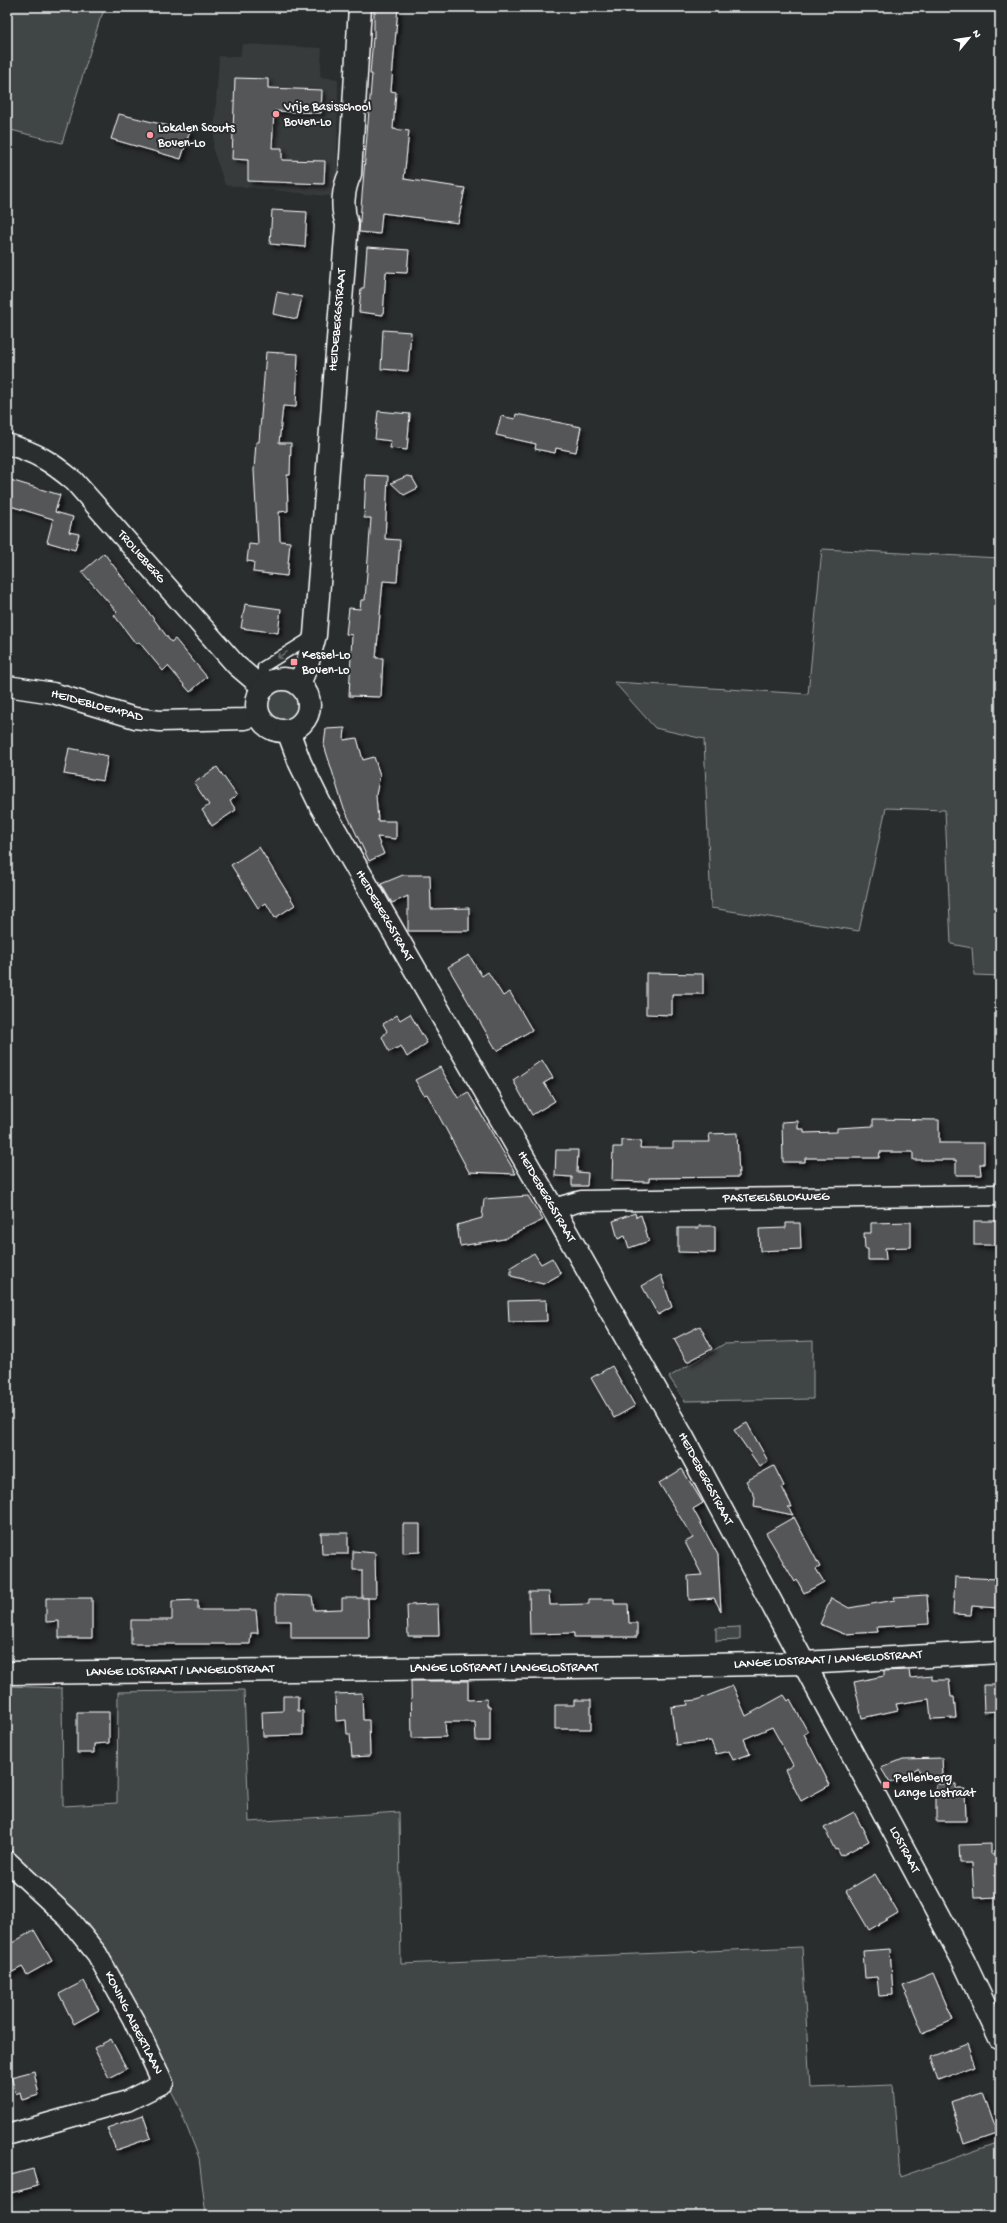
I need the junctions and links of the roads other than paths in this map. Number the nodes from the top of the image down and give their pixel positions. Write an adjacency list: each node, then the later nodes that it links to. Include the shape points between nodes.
1 (360, 7): 3 (street, HEIDEBERGSTRAAT, via 350,174 345,184 344,199 347,224)
2 (7, 444): 6 (street, TROLIEBERG, via 31,451 52,463 74,481 236,665)
3 (315, 635): 4 (street, HEIDEBERGSTRAAT); 6 (lane, one-way to 6, via 263,667)
4 (299, 684): 6 (street, via 288,679 279,679); 8 (street, via 307,695 309,712 301,725)
5 (7, 686): 7 (street, HEIDEBLOEMPAD, via 52,694 135,718 160,721 245,720)
6 (263, 688): 7 (street, via 257,701)
7 (258, 715): 8 (street, via 270,729)
8 (288, 731): 10 (street, HEIDEBERGSTRAAT, via 320,804)
9 (1000, 1195): 10 (street, PASTEELSBLOKWEG, via 581,1201)
10 (554, 1209): 12 (street, HEIDEBERGSTRAAT, via 683,1438)
11 (1000, 1652): 12 (street, LANGE LOSTRAAT / LANGELOSTRAAT)
12 (803, 1663): 13 (street, LANGE LOSTRAAT / LANGELOSTRAAT); 15 (street, LOSTRAAT, via 964,1962)
13 (7, 1673)
14 (7, 1861): 16 (street, KONING ALBERTLAAN, via 68,1918 97,1954 163,2083 127,2101)
15 (1000, 2038)
16 (7, 2135)

